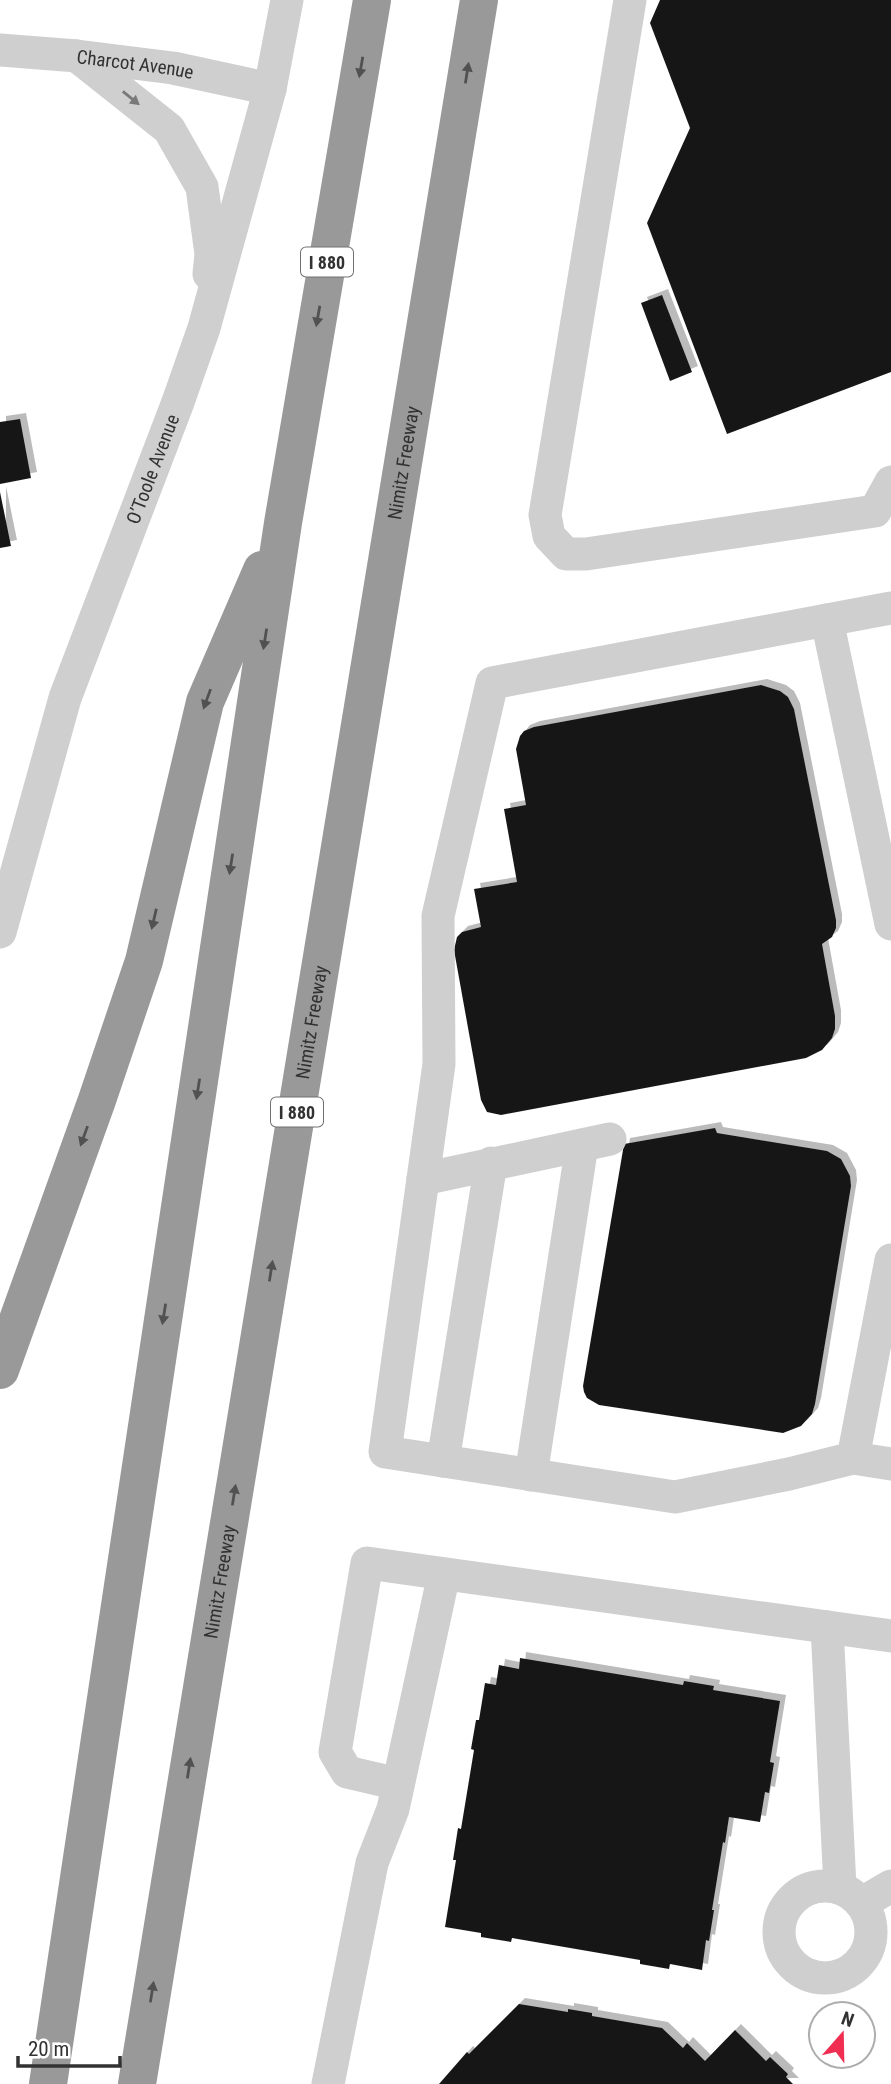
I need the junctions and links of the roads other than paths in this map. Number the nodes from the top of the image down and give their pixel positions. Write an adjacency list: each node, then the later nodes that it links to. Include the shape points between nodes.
1 (287, 0): 7 (street, O’Toole Avenue)
2 (372, 0): 10 (highway, I 880, one-way to 10)
3 (479, 0): 30 (highway, Nimitz Freeway / I 880, one-way to 3)
4 (630, 0): 9 (street, via 545,515 548,536 566,554 586,554 875,511)
5 (0, 50): 6 (street, Charcot Avenue)
6 (77, 56): 7 (street, Charcot Avenue, via 173,68); 8 (street, one-way to 8, via 169,129 202,187 211,254)
7 (270, 89): 8 (street, O’Toole Avenue)
8 (204, 328): 14 (street, O’Toole Avenue, via 65,698)
9 (891, 482)
10 (282, 523): 18 (highway, one-way to 18, via 205,702 144,961); 29 (highway, I 880, one-way to 29)
11 (891, 608): 12 (street)
12 (827, 620): 13 (street); 16 (street, via 492,683 438,916 439,1064)
13 (891, 924)
14 (0, 932)
15 (491, 1163): 16 (street); 20 (street); 22 (street, via 596,1142)
16 (423, 1179): 20 (street, via 384,1452)
17 (891, 1260): 19 (street)
18 (0, 1370)
19 (853, 1458): 21 (street); 22 (street, via 675,1497)
20 (443, 1461): 22 (street)
21 (891, 1464)
22 (531, 1475)
23 (444, 1573): 24 (street); 26 (street); 26 (street, via 367,1563 335,1752 347,1772)
24 (827, 1627): 25 (street); 28 (street)
25 (891, 1636)
26 (398, 1784): 31 (street, via 372,1863)
27 (891, 1886): 28 (street)
28 (871, 1925)
29 (50, 2076)
30 (137, 2084)
31 (328, 2084)

